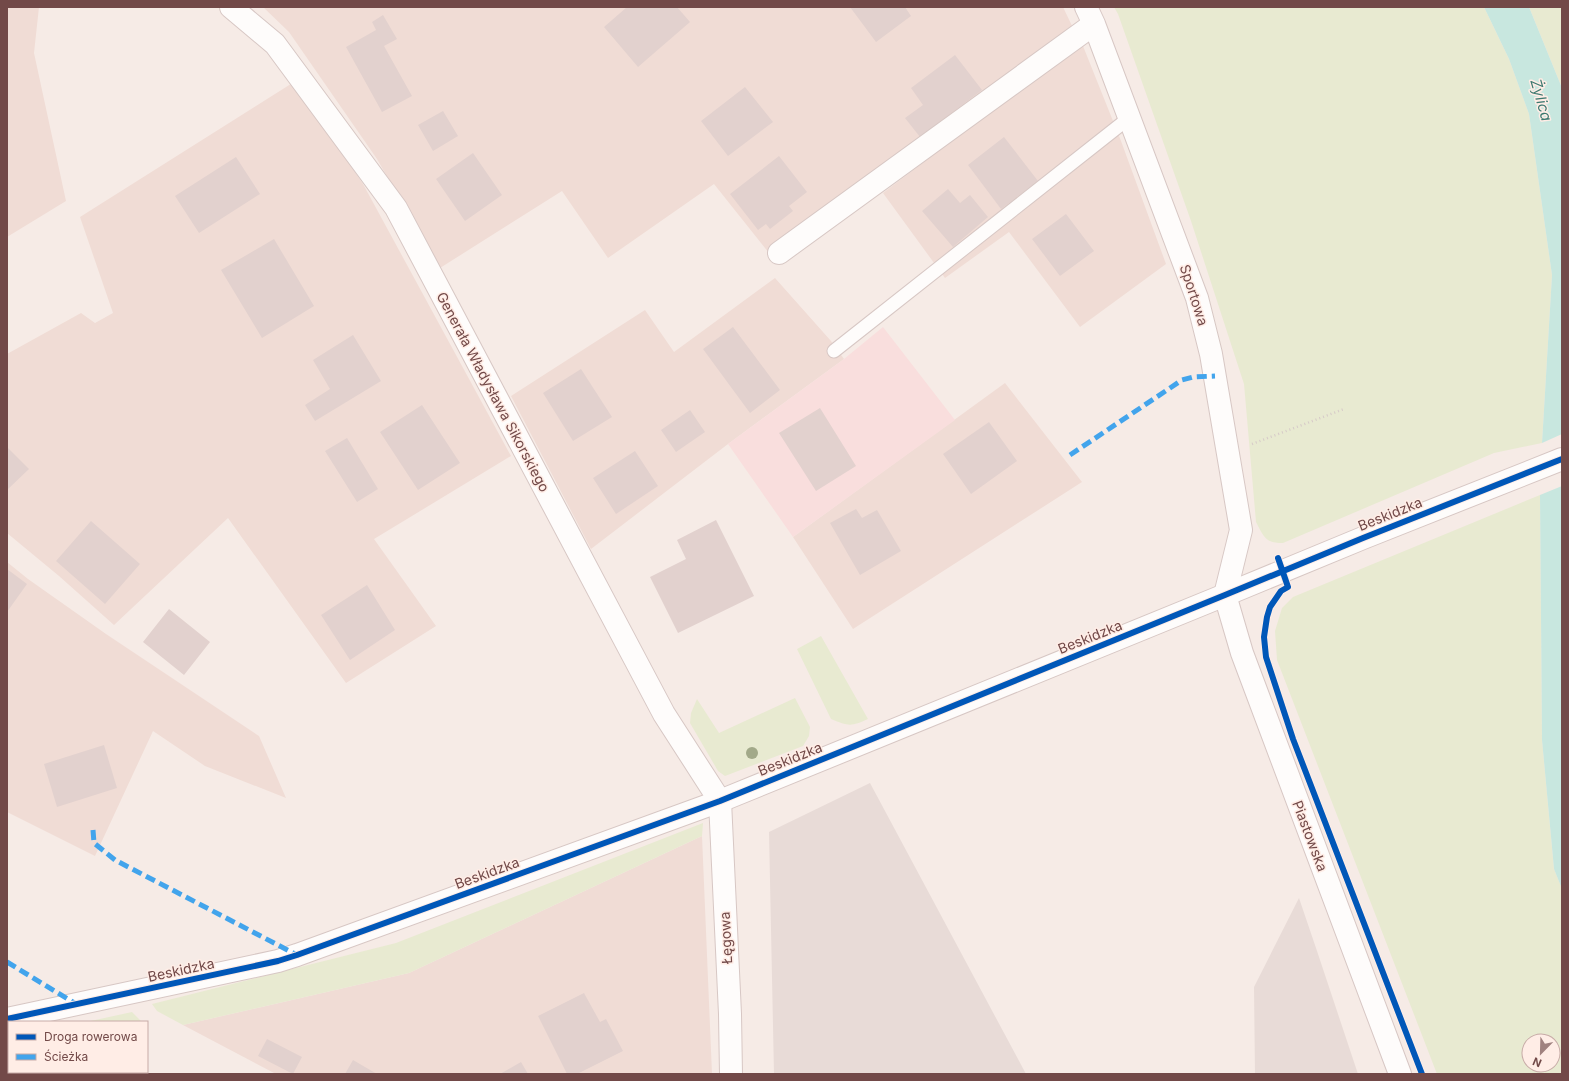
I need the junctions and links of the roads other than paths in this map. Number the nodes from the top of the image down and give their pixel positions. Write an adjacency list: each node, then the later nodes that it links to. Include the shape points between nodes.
1 (232, 7): 8 (street, Generała Władysława Sikorskiego, via 275,44 396,208 664,714)
2 (1090, 15): 3 (street, Sportowa); 4 (street)
3 (1129, 118): 5 (lane); 7 (street, Sportowa, via 1197,298 1212,354 1241,530)
4 (779, 254)
5 (834, 351)
6 (1562, 459): 7 (street, Beskidzka)
7 (1225, 595): 8 (street, Beskidzka); 11 (street, Piastowska, via 1260,705)
8 (720, 801): 9 (street, Beskidzka, via 278,961); 10 (street, Łęgowa)
9 (7, 1019)
10 (731, 1074)
11 (1400, 1074)

